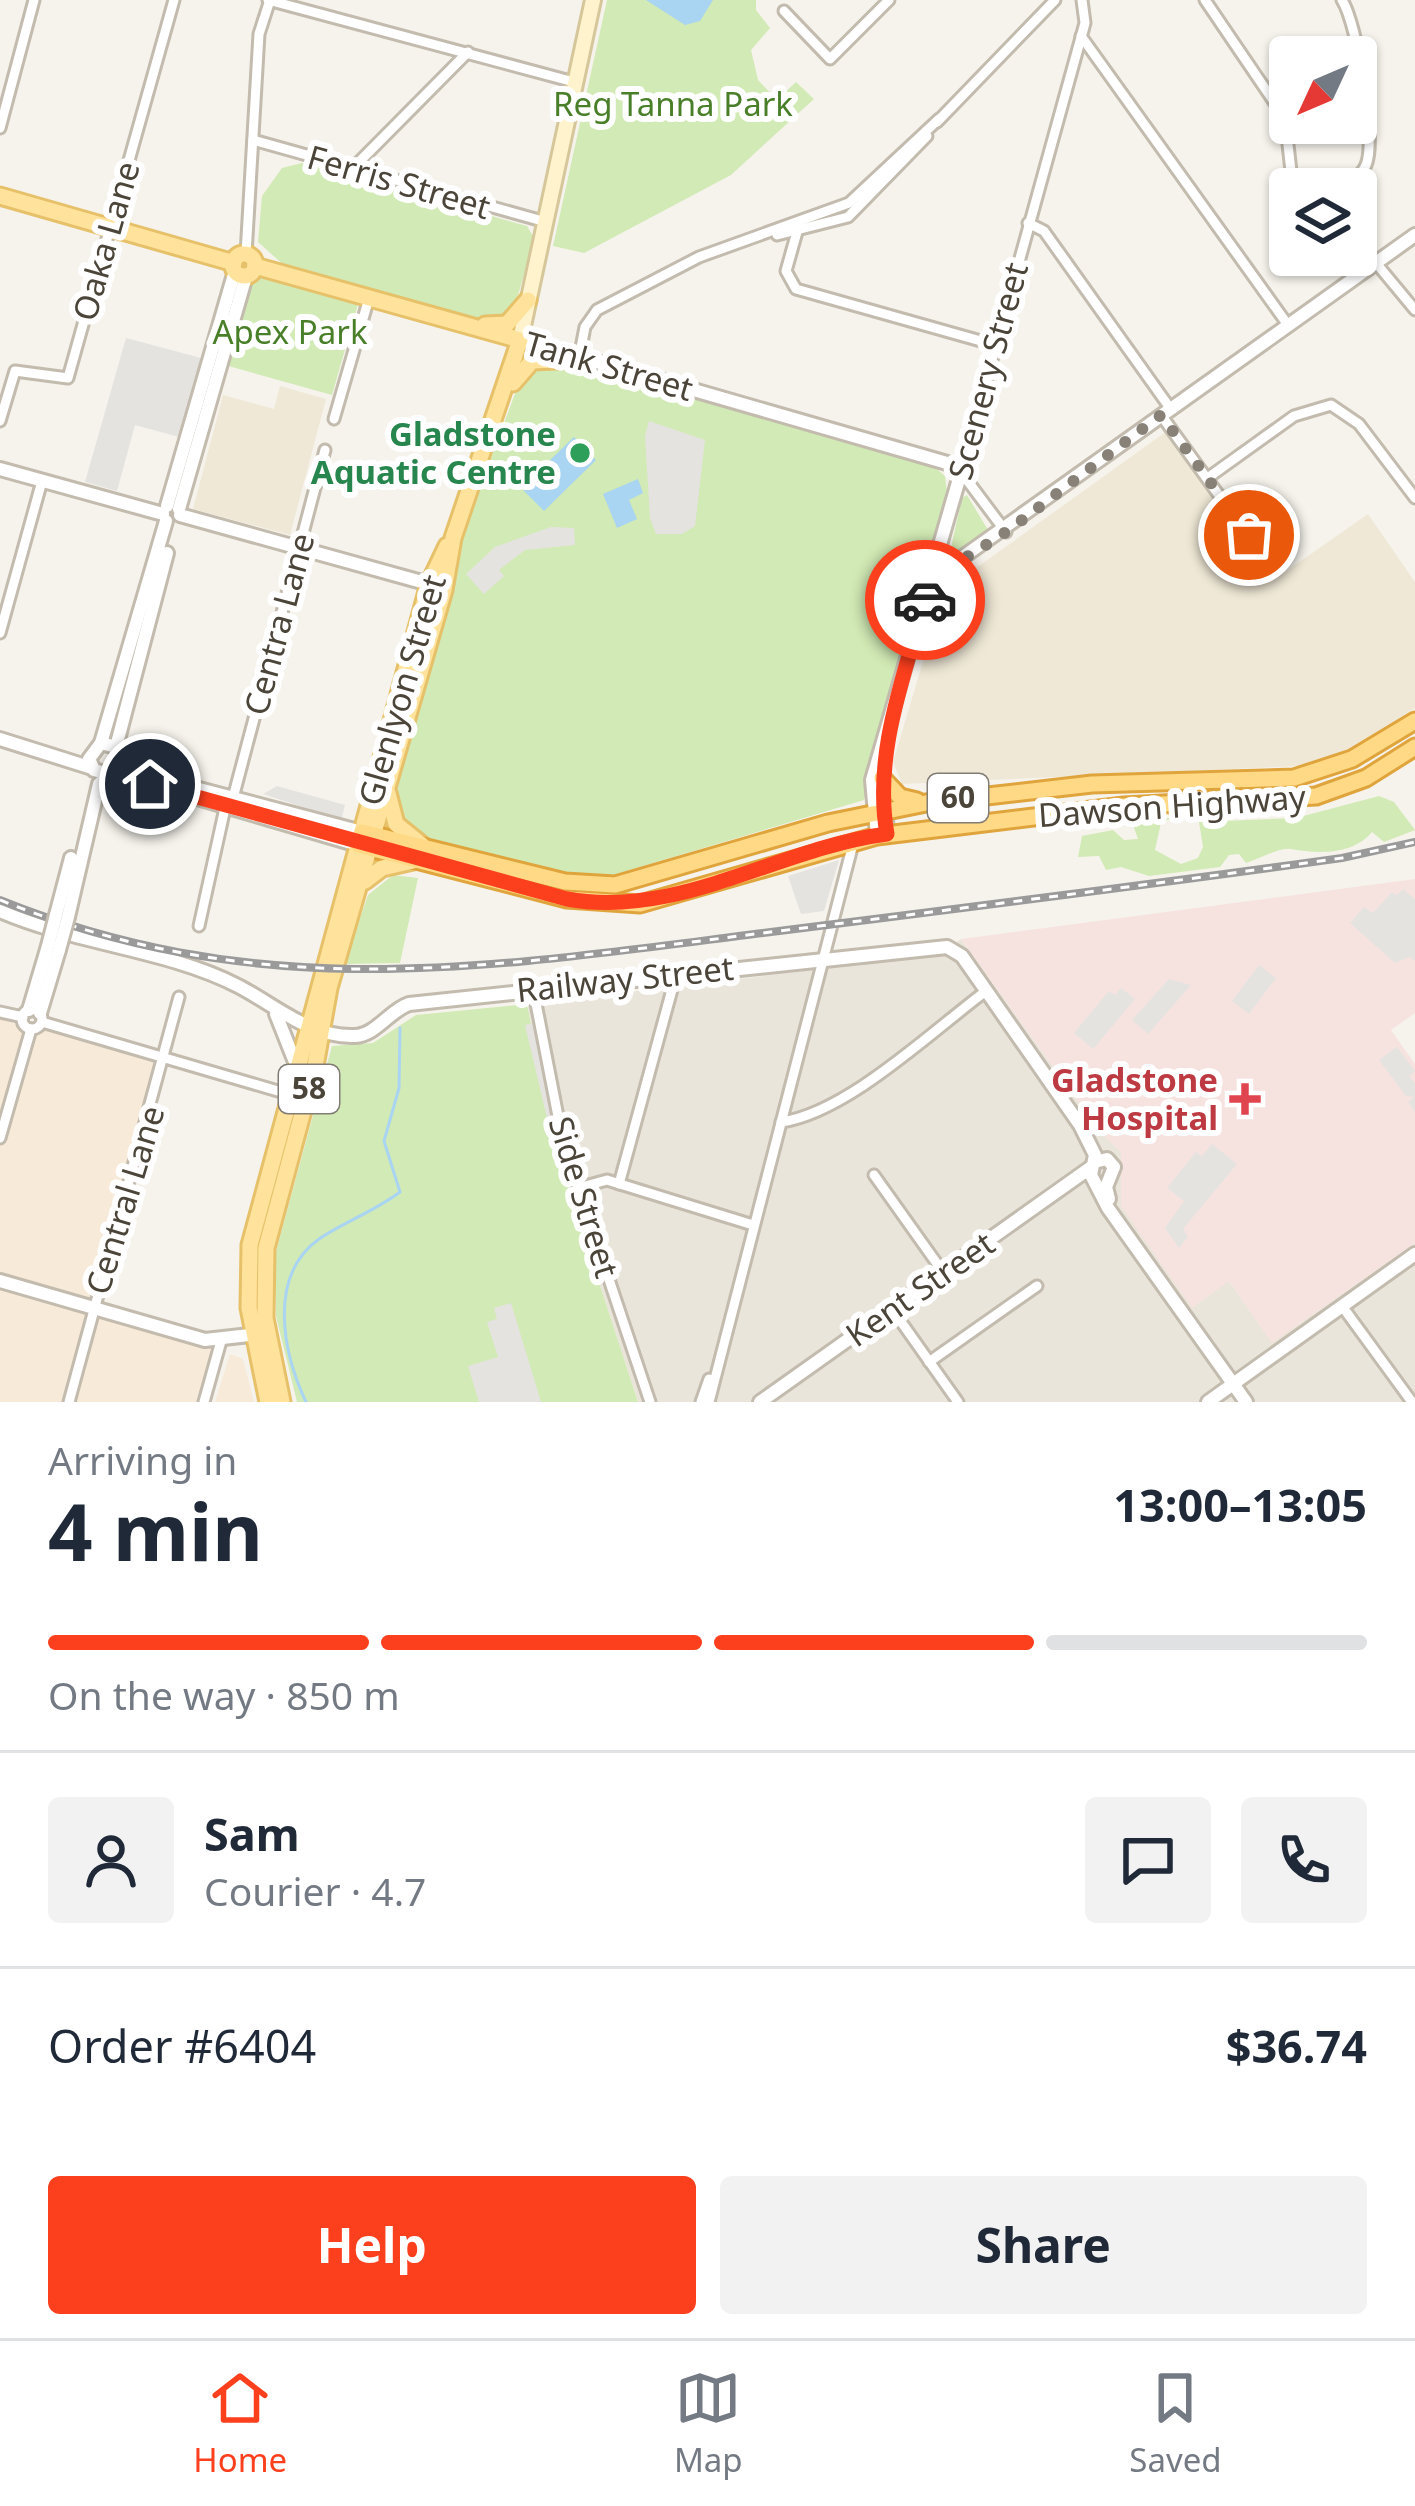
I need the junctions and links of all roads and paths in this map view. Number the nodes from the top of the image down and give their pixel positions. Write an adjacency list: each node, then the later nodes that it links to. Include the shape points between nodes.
1 (34, 0): 17 (street)
2 (174, 0): 25 (street, Oaka Lane)
3 (269, 0): 12 (street); 18 (street, via 260,25)
4 (593, 0): 15 (main road, Glenlyon Street)
5 (889, 0): 10 (street, via 830,59)
6 (1055, 0): 16 (street)
7 (1082, 0): 11 (street, Scenery Street)
8 (1204, 0): 19 (street, via 1289,128)
9 (1342, 0): 20 (street, via 1354,28 1369,153)
10 (784, 11)
11 (1081, 36): 13 (street, Scenery Street); 14 (street)
12 (468, 52): 15 (street); 21 (street)
13 (1072, 61): 14 (street); 24 (street, Scenery Street)
14 (1102, 61): 37 (street)
15 (574, 82): 23 (main road, Glenlyon Street)
16 (939, 119): 26 (street, via 853,214); 28 (street, via 849,203)
17 (0, 128)
18 (253, 140): 21 (street, Ferris Street); 31 (street)
19 (1288, 168)
20 (1362, 168)
21 (351, 170): 23 (street, Ferris Street)
22 (0, 196): 25 (main road, Tank Street)
23 (546, 222): 34 (main road, Glenlyon Street)
24 (1028, 223): 39 (street, Scenery Street); 42 (street, via 1044,231)
25 (110, 228): 31 (main road, Tank Street); 44 (street, Oaka Lane, via 68,378 15,371)
26 (796, 232): 28 (street); 39 (street, via 786,272 796,289)
27 (1415, 236): 29 (street)
28 (754, 239): 40 (street, via 699,257 597,310)
29 (1377, 262)
30 (1377, 264): 35 (street)
31 (243, 266): 33 (main road, Tank Street); 53 (street)
32 (1358, 277): 37 (street)
33 (369, 298): 36 (main road, Tank Street); 43 (street)
34 (527, 300): 36 (main road, via 507,324); 38 (main road, Glenlyon Street)
35 (1415, 310)
36 (464, 324): 38 (main road, Tank Street); 41 (main road, via 504,353)
37 (1288, 325): 42 (street)
38 (520, 340): 40 (street, Tank Street); 41 (main road, Glenlyon Street / 58)
39 (995, 345): 49 (street, Scenery Street)
40 (579, 359): 41 (main road, via 525,364); 49 (street, Tank Street)
41 (503, 401): 46 (main road, Glenlyon Street / 58)
42 (1166, 412): 50 (street); 54 (street)
43 (334, 419)
44 (0, 421)
45 (471, 436): 46 (street)
46 (488, 447): 55 (main road, Glenlyon Street / 58)
47 (325, 450): 56 (street, Centra Lane)
48 (0, 469): 51 (street)
49 (961, 472): 54 (street); 58 (street, Scenery Street)
50 (1209, 477): 52 (street, via 1294,416 1330,406 1359,424); 57 (street)
51 (42, 481): 53 (street); 60 (street)
52 (1415, 498)
53 (171, 514): 56 (street); 64 (street); 66 (street)
54 (1006, 532): 58 (street)
55 (453, 538): 59 (main road, Glenlyon Street / 58); 70 (main road, Glenlyon Street / 58)
56 (299, 548): 59 (street); 71 (street, Centra Lane)
57 (1268, 563)
58 (931, 580): 63 (street, Scenery Street)
59 (429, 584): 76 (main road, Glenlyon Street / 58)
60 (0, 633)
61 (1415, 721): 72 (highway, Dawson Highway / 60, via 1339,766 1294,778 1092,784)
62 (0, 739): 67 (street)
63 (887, 742): 69 (street, Scenery Street); 73 (street, Scenery Street, via 872,780)
64 (97, 745): 66 (street); 67 (street); 68 (street)
65 (1414, 749): 74 (highway, Dawson Highway / 60, via 1316,796 1124,806)
66 (119, 751): 68 (street); 71 (street, via 146,775)
67 (59, 756): 68 (street)
68 (102, 772): 71 (street); 93 (street, bridge)
69 (881, 778): 72 (highway, via 900,797); 73 (street, Scenery Street)
70 (388, 790): 76 (main road, Glenlyon Street / 58); 77 (main road, via 402,832)
71 (229, 803): 76 (street); 85 (street, Centra Lane)
72 (926, 803): 73 (highway, Dawson Highway / 60)
73 (878, 812): 74 (street, Scenery Street); 78 (highway, Dawson Highway / 60)
74 (882, 835): 75 (highway, Dawson Highway / 60)
75 (854, 840): 81 (highway, Dawson Highway / 60); 86 (street)
76 (367, 841): 77 (highway, Dawson Highway / 60); 79 (highway, Dawson Highway / 60); 82 (main road, Glenlyon Street / 58); 94 (main road, Glenlyon Street / 58)
77 (434, 851): 80 (highway, Dawson Highway / 60, via 591,885)
78 (729, 854): 80 (highway, Dawson Highway / 60); 81 (street, via 736,866)
79 (416, 861): 82 (main road, via 387,865); 83 (highway, Dawson Highway / 60, via 592,904)
80 (665, 872): 83 (street, via 664,891)
81 (730, 877): 83 (highway, Dawson Highway / 60)
82 (362, 885): 94 (main road, Glenlyon Street / 58)
83 (675, 896)
84 (0, 911): 91 (street, via 211,974)
85 (199, 926)
86 (827, 958): 87 (street, Railway Street); 89 (street, Railway Street, via 939,946 962,956); 98 (street)
87 (676, 974): 88 (street, Railway Street); 103 (street)
88 (533, 988): 94 (street, Railway Street, via 402,1006 362,1036); 104 (street, Side Street)
89 (986, 991): 98 (street, via 854,1089); 100 (street, via 1080,1125 1094,1150)
90 (179, 997): 95 (street, Central Lane)
91 (268, 1003): 94 (street); 96 (street, via 284,1025)
92 (0, 1012): 93 (street)
93 (33, 1015): 95 (street); 99 (street)
94 (315, 1029): 96 (main road, Glenlyon Street / 58); 97 (main road, Glenlyon Street / 58)
95 (165, 1057): 97 (street); 112 (street, Central Lane)
96 (297, 1072): 97 (main road, Glenlyon Street / 58)
97 (291, 1093): 114 (main road, Glenlyon Street / 58, via 250,1245)
98 (781, 1122): 106 (street)
99 (0, 1138)
100 (1092, 1170): 102 (street); 102 (street, via 1112,1164); 105 (street); 108 (street, Kent Street)
101 (874, 1175): 108 (street)
102 (1111, 1178): 105 (street)
103 (619, 1184): 104 (street); 106 (street)
104 (578, 1188): 122 (street, Side Street)
105 (1115, 1218): 117 (street)
106 (753, 1225): 123 (street)
107 (1415, 1254): 111 (street)
108 (943, 1272): 113 (street, Kent Street)
109 (0, 1281): 112 (street)
110 (1037, 1286): 116 (street)
111 (1342, 1306): 117 (street); 128 (street)
112 (93, 1308): 115 (street); 118 (street, Central Lane)
113 (892, 1309): 116 (street); 124 (street, Kent Street)
114 (260, 1334): 115 (street); 120 (main road, 58); 121 (main road, 58)
115 (221, 1341): 119 (street)
116 (929, 1362): 125 (street)
117 (1233, 1384): 126 (street); 127 (street)
118 (69, 1402)
119 (204, 1402)
120 (268, 1402)
121 (282, 1402)
122 (650, 1402)
123 (705, 1402)
124 (760, 1402)
125 (958, 1402)
126 (1208, 1402)
127 (1246, 1402)
128 (1412, 1402)

